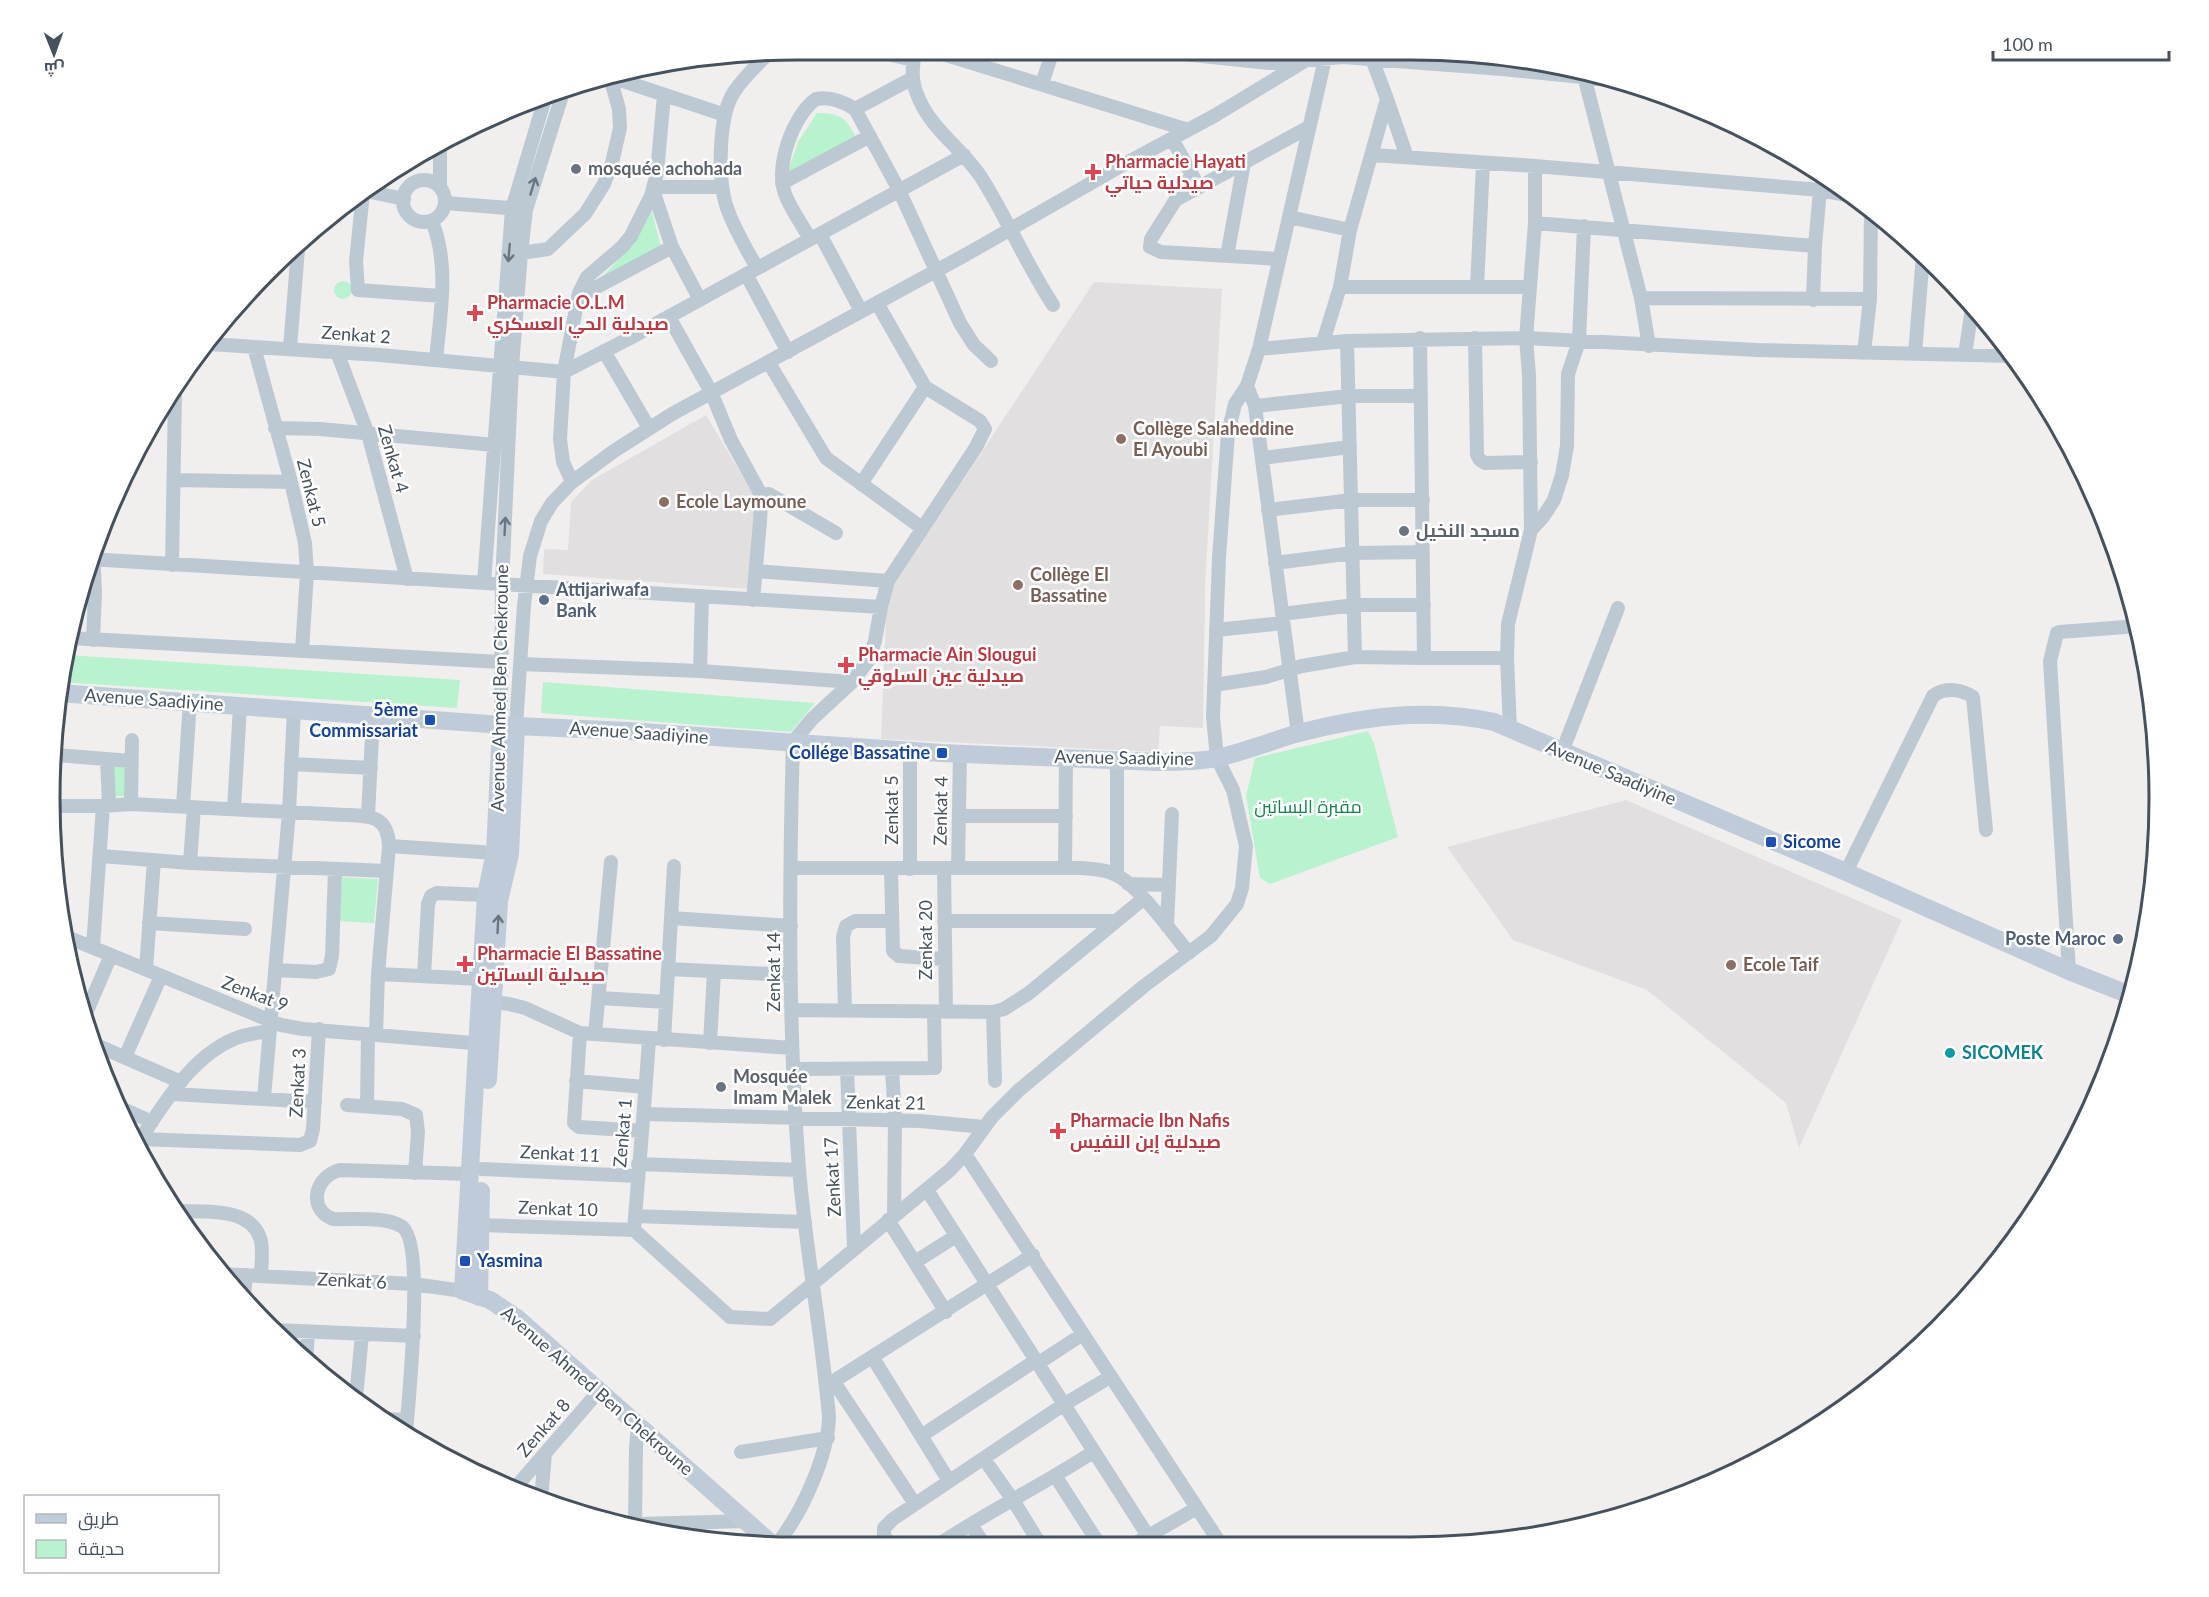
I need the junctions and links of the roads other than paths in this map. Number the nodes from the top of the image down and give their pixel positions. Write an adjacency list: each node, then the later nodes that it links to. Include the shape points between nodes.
1 (915, 60): 13 (street)
2 (963, 60): 16 (street)
3 (1050, 60): 16 (street)
4 (1240, 60): 5 (street, via 1269,63)
5 (1298, 60)
6 (1306, 60): 24 (street, Avenue Ahmed Ben Chekroune)
7 (1325, 60): 23 (street)
8 (1372, 60): 19 (street)
9 (1385, 60): 11 (street)
10 (761, 62): 22 (street, via 732,94)
11 (1543, 72)
12 (635, 78): 17 (street)
13 (913, 78): 21 (street); 28 (street, via 930,119)
14 (1585, 81): 34 (street)
15 (611, 84): 61 (street, via 620,128 604,184 585,214 548,249)
16 (1042, 84): 24 (street)
17 (664, 95): 22 (street); 40 (street)
18 (560, 99): 49 (street, Avenue Ahmed Ben Chekroune, one-way to 18)
19 (1387, 99): 29 (street); 30 (street)
20 (543, 106): 49 (street, Avenue Ahmed Ben Chekroune)
21 (855, 109): 25 (street); 36 (street, via 821,98 807,107 789,141)
22 (725, 115): 38 (street)
23 (1309, 127): 31 (street); 50 (street)
24 (1188, 130): 26 (street, Avenue Ahmed Ben Chekroune)
25 (870, 136): 36 (street); 41 (street)
26 (1172, 139): 35 (street); 55 (street, Avenue Ahmed Ben Chekroune)
27 (439, 153): 37 (street)
28 (964, 154): 41 (street); 55 (street)
29 (1373, 155): 30 (street); 57 (street)
30 (1407, 158): 32 (street)
31 (1244, 163): 39 (street); 63 (street)
32 (1483, 163): 33 (street); 69 (street)
33 (1535, 166): 34 (street); 53 (street)
34 (1609, 172): 42 (street); 56 (street)
35 (1192, 174): 39 (street); 46 (street)
36 (783, 183): 58 (street, via 785,196)
37 (440, 187): 45 (street, via 429,181 418,182 408,189); 48 (street)
38 (723, 187): 40 (street); 66 (street)
39 (1199, 187): 46 (street)
40 (654, 189): 60 (street); 72 (street, via 631,236 587,277)
41 (898, 190): 58 (street); 67 (street)
42 (1820, 190): 43 (street); 59 (street)
43 (1830, 191)
44 (375, 194): 45 (street)
45 (404, 199): 51 (street, via 405,210 412,218)
46 (1176, 199): 63 (street, via 1150,247 1161,252)
47 (363, 203): 71 (street, via 356,261 358,290)
48 (445, 203): 49 (street); 51 (street, via 439,216)
49 (519, 209): 61 (street, Avenue Ahmed Ben Chekroune); 103 (street, Avenue Ahmed Ben Chekroune, one-way to 103)
50 (1289, 217): 57 (street); 64 (street)
51 (432, 220): 71 (street, via 442,261)
52 (1871, 222): 74 (street)
53 (1535, 223): 54 (street); 70 (street)
54 (1584, 226): 56 (street); 86 (street)
55 (1010, 230): 67 (street, Avenue Ahmed Ben Chekroune); 78 (street)
56 (1622, 230): 59 (street); 73 (street)
57 (1350, 231): 68 (street)
58 (815, 237): 66 (street); 79 (street)
59 (1815, 246): 76 (street)
60 (672, 247): 72 (street); 75 (street)
61 (521, 253): 103 (street, Avenue Ahmed Ben Chekroune)
62 (297, 256): 91 (street)
63 (1227, 256): 64 (street)
64 (1279, 259): 92 (street)
65 (1922, 266): 97 (street)
66 (752, 271): 75 (street); 95 (street)
67 (935, 271): 77 (street, Avenue Ahmed Ben Chekroune); 101 (street, via 969,339)
68 (1340, 287): 69 (street); 88 (street)
69 (1477, 287): 70 (street)
70 (1530, 287): 84 (street)
71 (441, 296): 100 (street)
72 (578, 297): 104 (street)
73 (1641, 298): 76 (street); 89 (street)
74 (1869, 299): 76 (street); 96 (street)
75 (700, 300): 80 (street)
76 (1813, 300)
77 (877, 303): 79 (street, Avenue Ahmed Ben Chekroune); 106 (street)
78 (1053, 305)
79 (861, 311): 95 (street, Avenue Ahmed Ben Chekroune)
80 (669, 317): 93 (street); 107 (street)
81 (1971, 318): 98 (street)
82 (1420, 338): 83 (street); 85 (street); 109 (street)
83 (1475, 338): 84 (street); 120 (street, via 1477,455 1485,463)
84 (1527, 338): 86 (street); 120 (street)
85 (1347, 341): 88 (street); 108 (street)
86 (1579, 341): 89 (street); 130 (street, via 1568,374 1567,446 1562,475 1554,500)
87 (219, 342): 90 (street, Zenkat 2)
88 (1323, 342): 92 (street)
89 (1648, 346): 96 (street)
90 (254, 347): 91 (street, Zenkat 2); 114 (street, Zenkat 5)
91 (290, 348): 94 (street, Zenkat 2)
92 (1259, 349): 105 (street)
93 (604, 351): 104 (street); 115 (street)
94 (337, 352): 100 (street, Zenkat 2); 116 (street, Zenkat 4)
95 (788, 352): 102 (street, Avenue Ahmed Ben Chekroune)
96 (1864, 352): 97 (street)
97 (1915, 354): 98 (street)
98 (1965, 355): 99 (street)
99 (2001, 356)
100 (436, 360): 103 (street, Zenkat 2)
101 (991, 361)
102 (770, 363): 107 (street, Avenue Ahmed Ben Chekroune); 124 (street, via 820,451)
103 (506, 366): 104 (street, Zenkat 2); 117 (street, Avenue Ahmed Ben Chekroune); 143 (street, Avenue Ahmed Ben Chekroune, one-way to 103)
104 (564, 372): 123 (street, via 560,439 563,462)
105 (1247, 386): 111 (street); 153 (street, via 1235,404 1228,433)
106 (926, 387): 124 (street); 129 (street, via 980,421 985,429)
107 (711, 392): 115 (street, Avenue Ahmed Ben Chekroune); 125 (street)
108 (1349, 396): 109 (street); 111 (street); 118 (street)
109 (1421, 396): 127 (street)
110 (175, 402): 113 (street)
111 (1255, 406): 119 (street)
112 (167, 416): 113 (street)
113 (176, 417): 121 (street)
114 (275, 428): 116 (street); 122 (street, Zenkat 5)
115 (649, 428): 123 (street, Avenue Ahmed Ben Chekroune)
116 (368, 434): 117 (street); 139 (street, Zenkat 4)
117 (495, 445): 142 (street, Avenue Ahmed Ben Chekroune)
118 (1350, 447): 119 (street); 126 (street)
119 (1262, 458): 128 (street)
120 (1531, 462): 130 (street)
121 (175, 480): 122 (street); 136 (street)
122 (291, 482): 138 (street, Zenkat 5, via 305,543)
123 (572, 482): 144 (street, Avenue Ahmed Ben Chekroune, via 552,503 537,530)
124 (861, 484): 129 (street)
125 (760, 495): 131 (street, via 769,494); 137 (street)
126 (1352, 500): 127 (street); 128 (street); 133 (street)
127 (1423, 500): 132 (street)
128 (1268, 510): 135 (street)
129 (922, 528): 140 (street)
130 (1531, 530): 159 (street, via 1511,608)
131 (836, 533)
132 (1423, 552): 133 (street); 148 (street)
133 (1353, 553): 135 (street); 147 (street)
134 (101, 557): 136 (street)
135 (1275, 563): 151 (street)
136 (172, 565): 138 (street)
137 (756, 571): 140 (street); 146 (street)
138 (307, 573): 139 (street); 156 (street, Zenkat 5)
139 (407, 579): 142 (street)
140 (888, 581): 149 (street)
141 (92, 583): 155 (street)
142 (484, 583): 143 (street)
143 (502, 584): 144 (street); 160 (street, Avenue Ahmed Ben Chekroune)
144 (525, 586): 145 (street); 161 (street, Avenue Ahmed Ben Chekroune)
145 (702, 597): 146 (street); 163 (street)
146 (753, 600): 149 (street)
147 (1355, 605): 148 (street); 151 (street); 157 (street)
148 (1424, 605): 158 (street)
149 (880, 607): 164 (street, via 872,654)
150 (1618, 608): 177 (street)
151 (1282, 619): 153 (street); 162 (street)
152 (2129, 627): 236 (street, via 2060,632 2053,642 2050,662)
153 (1216, 630): 165 (street)
154 (78, 639): 155 (street)
155 (93, 640): 156 (street)
156 (302, 651): 160 (street)
157 (1355, 657): 158 (street); 162 (street)
158 (1424, 658): 159 (street)
159 (1507, 658): 172 (street)
160 (500, 662): 171 (street, Avenue Ahmed Ben Chekroune)
161 (521, 664): 163 (street); 171 (street, Avenue Ahmed Ben Chekroune)
162 (1289, 670): 165 (street); 173 (street)
163 (700, 671): 164 (street)
164 (852, 682): 175 (street)
165 (1214, 685): 181 (street)
166 (67, 694): 167 (main road, Avenue Saadiyine)
167 (190, 701): 168 (main road, Avenue Saadiyine); 190 (street)
168 (240, 706): 169 (main road, Avenue Saadiyine); 191 (street)
169 (294, 709): 170 (main road, Avenue Saadiyine); 185 (street)
170 (373, 716): 171 (main road, Avenue Saadiyine); 186 (street)
171 (508, 725): 175 (main road, Avenue Saadiyine); 199 (main road, Avenue Ahmed Ben Chekroune); 246 (main road, Avenue Ahmed Ben Chekroune, one-way to 171, via 499,901 510,854)
172 (1510, 729): 173 (main road, Avenue Saadiyine, via 1466,716 1414,713); 177 (main road, Avenue Saadiyine)
173 (1298, 734): 181 (main road, Avenue Saadiyine)
174 (132, 740): 183 (street)
175 (793, 742): 176 (main road, Avenue Saadiyine); 206 (street, Zenkat 14)
176 (910, 750): 178 (main road, Avenue Saadiyine); 212 (street, Zenkat 5)
177 (1562, 752): 214 (main road, Avenue Saadiyine)
178 (960, 753): 180 (main road, Avenue Saadiyine); 195 (street, Zenkat 4)
179 (62, 755): 182 (street)
180 (1066, 758): 184 (main road, Avenue Saadiyine); 196 (street)
181 (1217, 758): 184 (main road, Avenue Saadiyine, via 1185,762); 230 (street, via 1233,789 1246,846 1242,888 1237,904 1211,936)
182 (107, 759): 183 (street); 189 (street)
183 (131, 761): 187 (street)
184 (1117, 761): 215 (street)
185 (291, 764): 186 (street); 192 (street)
186 (371, 768): 194 (street)
187 (131, 804): 189 (street); 190 (street)
188 (60, 806): 189 (street)
189 (106, 806): 200 (street)
190 (188, 807): 191 (street); 203 (street)
191 (234, 809): 192 (street)
192 (289, 812): 194 (street); 205 (street)
193 (1172, 814): 217 (street)
194 (368, 816): 198 (street, via 385,826)
195 (959, 816): 196 (street); 208 (street, Zenkat 4)
196 (1066, 816): 209 (street)
197 (1986, 830): 214 (street, via 1973,697 1967,692 1940,691 1933,696)
198 (388, 846): 199 (street); 213 (street)
199 (495, 853): 218 (main road, Avenue Ahmed Ben Chekroune)
200 (100, 856): 201 (street); 229 (street)
201 (154, 860): 203 (street); 224 (street)
202 (611, 862): 244 (street)
203 (190, 863): 205 (street)
204 (674, 866): 220 (street)
205 (284, 867): 210 (street); 235 (street)
206 (792, 868): 211 (street); 225 (street, Zenkat 14)
207 (944, 868): 208 (street); 212 (street); 222 (street, Zenkat 20)
208 (958, 868): 209 (street)
209 (1065, 868): 215 (street)
210 (336, 869): 213 (street); 235 (street, via 331,965 324,971)
211 (891, 869): 212 (street); 221 (street)
212 (910, 869)
213 (387, 871): 238 (street)
214 (1846, 872): 236 (main road, Avenue Saadiyine)
215 (1117, 875): 216 (street)
216 (1128, 884): 217 (street); 219 (street)
217 (1169, 885): 226 (street)
218 (486, 895): 241 (street, via 433,894 428,904); 242 (main road, Avenue Ahmed Ben Chekroune)
219 (1143, 899): 223 (street); 226 (street)
220 (671, 918): 225 (street); 234 (street)
221 (892, 921): 232 (street, via 893,951 899,956); 248 (street, via 855,921 846,926)
222 (944, 921): 223 (street); 232 (street, Zenkat 20)
223 (1115, 921): 251 (street, via 1029,993)
224 (149, 923): 227 (street); 233 (street)
225 (791, 926): 239 (street, Zenkat 14)
226 (1167, 926): 230 (street)
227 (245, 929)
228 (73, 939): 229 (street, Zenkat 9)
229 (93, 947): 231 (street, Zenkat 9)
230 (1189, 952): 282 (street, via 1053,1061)
231 (111, 955): 233 (street, Zenkat 9); 245 (street)
232 (944, 959): 250 (street, Zenkat 20)
233 (146, 969): 240 (street, Zenkat 9)
234 (669, 969): 237 (street); 247 (street)
235 (276, 970): 252 (street)
236 (2068, 971): 243 (main road, Avenue Saadiyine)
237 (714, 972): 239 (street); 259 (street)
238 (378, 974): 241 (street); 256 (street)
239 (791, 975): 249 (street, Zenkat 14)
240 (161, 976): 252 (street, Zenkat 9); 263 (street)
241 (424, 976): 242 (street)
242 (481, 978): 246 (main road, Avenue Ahmed Ben Chekroune)
243 (2123, 992)
244 (600, 998): 247 (street); 255 (street)
245 (88, 1000)
246 (486, 1001): 254 (street, via 536,1012); 260 (main road, Avenue Ahmed Ben Chekroune)
247 (666, 1002): 258 (street)
248 (845, 1009): 249 (street); 250 (street)
249 (792, 1010): 262 (street, Zenkat 14)
250 (940, 1012): 251 (street); 266 (street, Zenkat 20, via 935,1068)
251 (993, 1012): 267 (street)
252 (271, 1026): 253 (street, Zenkat 9); 268 (street, via 229,1041 210,1053); 272 (street)
253 (319, 1029): 256 (street, Zenkat 9); 273 (street, Zenkat 3)
254 (580, 1033): 255 (street); 269 (street)
255 (595, 1034): 257 (street)
256 (372, 1035): 260 (street, Zenkat 9); 275 (street)
257 (649, 1039): 258 (street); 270 (street, Zenkat 1)
258 (664, 1040): 259 (street)
259 (710, 1043): 262 (street)
260 (483, 1044): 289 (main road, Avenue Ahmed Ben Chekroune)
261 (104, 1048): 263 (street)
262 (792, 1048): 264 (street, Zenkat 14)
263 (125, 1057): 268 (street)
264 (793, 1069): 265 (street); 278 (street, Zenkat 14)
265 (847, 1069): 266 (street); 279 (street, Zenkat 17)
266 (892, 1069): 280 (street)
267 (995, 1081)
268 (181, 1082): 271 (street)
269 (576, 1082): 270 (street); 283 (street, via 576,1125)
270 (645, 1088): 277 (street, Zenkat 1)
271 (172, 1094): 272 (street); 281 (street)
272 (264, 1098): 273 (street)
273 (315, 1102): 285 (street, Zenkat 3, via 310,1141 300,1145)
274 (347, 1105): 275 (street)
275 (367, 1106): 290 (street, via 402,1109 416,1115)
276 (130, 1112): 281 (street)
277 (644, 1114): 278 (street, Zenkat 21); 283 (street, Zenkat 1)
278 (796, 1119): 279 (street, Zenkat 21); 288 (street, Zenkat 14)
279 (849, 1120): 280 (street, Zenkat 21); 298 (street, Zenkat 17)
280 (895, 1120): 282 (street, Zenkat 21); 293 (street)
281 (152, 1122): 284 (street)
282 (984, 1127): 286 (street)
283 (642, 1131): 287 (street, Zenkat 1)
284 (142, 1137)
285 (144, 1140)
286 (965, 1154): 291 (street); 299 (street)
287 (638, 1170): 288 (street, Zenkat 11); 289 (street, Zenkat 11); 295 (street, Zenkat 1)
288 (799, 1170): 294 (street, Zenkat 14)
289 (476, 1172): 290 (street, Zenkat 11); 296 (main road, Avenue Ahmed Ben Chekroune); 307 (main road, Avenue Ahmed Ben Chekroune)
290 (415, 1173): 303 (street, Zenkat 11, via 340,1170 329,1173 316,1194 325,1216 404,1227)
291 (927, 1191): 293 (street); 297 (street)
292 (188, 1215): 302 (street, via 230,1214 256,1229 261,1240)
293 (891, 1218): 298 (street); 300 (street)
294 (805, 1222): 295 (street, Zenkat 10); 305 (street, Zenkat 14)
295 (635, 1223): 296 (street, Zenkat 10); 305 (street, via 730,1317 770,1319)
296 (480, 1225): 307 (main road, Avenue Ahmed Ben Chekroune)
297 (956, 1236): 300 (street); 304 (street)
298 (854, 1248): 305 (street)
299 (1033, 1255): 304 (street); 312 (street)
300 (915, 1262): 308 (street)
301 (235, 1275): 302 (street, Zenkat 6)
302 (253, 1276): 303 (street, Zenkat 6); 306 (street)
303 (413, 1284): 307 (street, Zenkat 6); 313 (street)
304 (987, 1284): 308 (street); 316 (street)
305 (812, 1285): 318 (street, Zenkat 14)
306 (247, 1290)
307 (471, 1294): 320 (main road, Avenue Ahmed Ben Chekroune, via 490,1300 517,1318)
308 (946, 1312): 315 (street)
309 (287, 1331): 310 (street)
310 (308, 1332): 311 (street); 314 (street)
311 (362, 1334): 313 (street); 319 (street)
312 (1083, 1334): 316 (street); 317 (street)
313 (414, 1335): 322 (street)
314 (307, 1349)
315 (873, 1358): 318 (street); 324 (street)
316 (1036, 1363): 321 (street); 324 (street)
317 (1110, 1377): 321 (street); 336 (street)
318 (830, 1384): 325 (street, Zenkat 14); 335 (street)
319 (357, 1390)
320 (599, 1391): 323 (main road, Avenue Ahmed Ben Chekroune); 328 (street, Zenkat 8)
321 (1064, 1405): 327 (street); 329 (street)
322 (406, 1424)
323 (638, 1426): 337 (street); 338 (main road, Avenue Ahmed Ben Chekroune)
324 (921, 1436): 331 (street)
325 (828, 1438): 326 (street); 342 (street, Zenkat 14, via 805,1496)
326 (741, 1452)
327 (1093, 1452): 330 (street); 348 (street)
328 (545, 1454): 332 (street, Zenkat 8); 333 (street)
329 (984, 1459): 331 (street); 334 (street)
330 (1056, 1476): 334 (street); 347 (street)
331 (949, 1481): 335 (street)
332 (520, 1482)
333 (542, 1491)
334 (1013, 1500): 340 (street); 346 (street)
335 (915, 1504): 343 (street, via 886,1524)
336 (1197, 1508): 349 (street); 350 (street)
337 (637, 1519)
338 (747, 1521): 339 (street); 341 (main road, Avenue Ahmed Ben Chekroune)
339 (657, 1523)
340 (971, 1525): 344 (street); 345 (street)
341 (763, 1536)
342 (782, 1536)
343 (885, 1537)
344 (951, 1537)
345 (979, 1537)
346 (1036, 1537)
347 (1095, 1537)
348 (1140, 1537)
349 (1147, 1537)
350 (1216, 1537)

